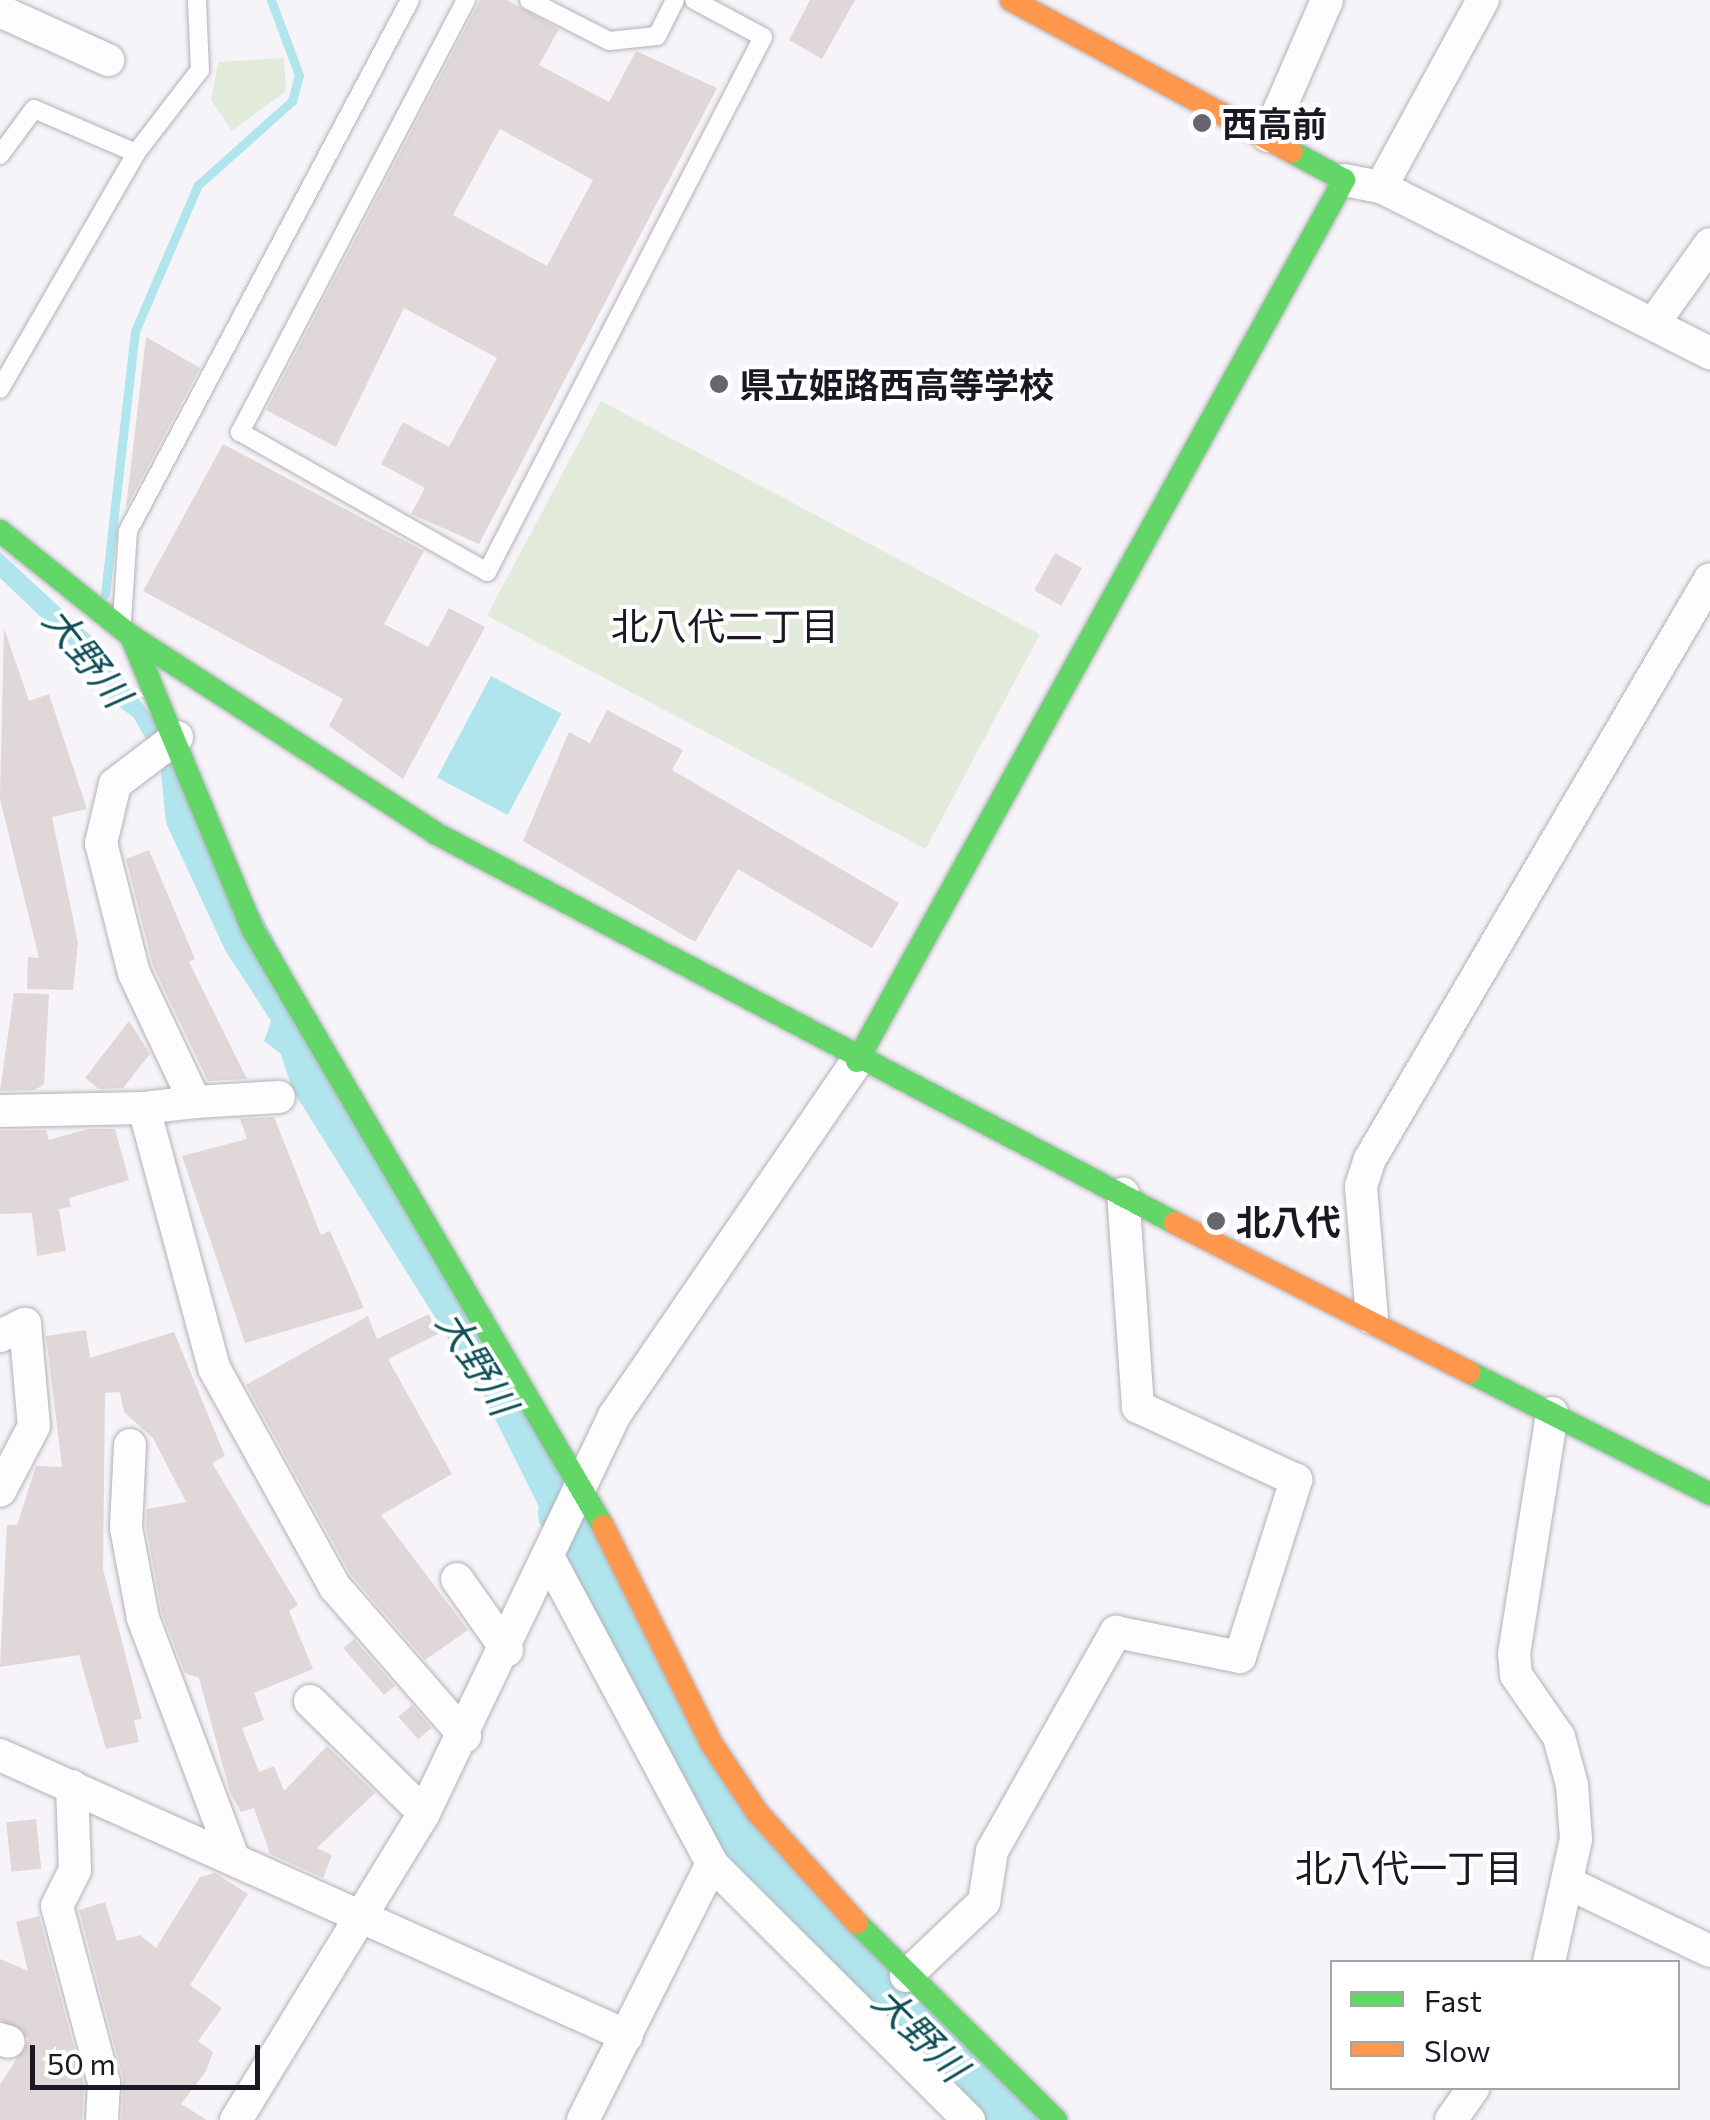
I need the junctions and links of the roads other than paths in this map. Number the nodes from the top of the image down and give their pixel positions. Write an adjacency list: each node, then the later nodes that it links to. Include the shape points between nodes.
1 (196, 0): 14 (lane, via 200,70)
2 (410, 0): 23 (lane, via 128,530)
3 (466, 0): 9 (lane, via 240,432 487,572 763,37)
4 (529, 0): 5 (lane, via 609,42 656,36)
5 (675, 0)
6 (1011, 0): 12 (street)
7 (1327, 0): 12 (street)
8 (1484, 0): 16 (street)
9 (703, 2)
10 (0, 12): 11 (street)
11 (108, 60)
12 (1268, 136): 15 (street)
13 (0, 154): 14 (lane, via 34,109)
14 (136, 154): 20 (lane)
15 (1344, 180): 16 (street); 25 (street)
16 (1381, 188): 18 (street)
17 (1710, 244): 18 (street)
18 (1656, 320): 19 (street)
19 (1710, 353)
20 (4, 378)
21 (0, 531): 23 (street)
22 (1710, 579): 31 (street, via 1370,1159 1360,1186)
23 (126, 628): 24 (street); 25 (street, via 435,833)
24 (177, 737): 27 (street, via 115,784 101,842 134,974); 35 (street, via 253,930)
25 (857, 1060): 30 (street); 35 (street, via 614,1416)
26 (279, 1097): 27 (street)
27 (195, 1102): 28 (street)
28 (144, 1108): 29 (street); 42 (street, via 214,1368 335,1587)
29 (0, 1111)
30 (1123, 1194): 31 (street); 52 (street, via 1138,1406 1296,1480 1240,1657 1116,1632 992,1851 984,1902)
31 (1372, 1318): 33 (street)
32 (0, 1336): 36 (street, via 25,1324 34,1426)
33 (1552, 1413): 37 (street); 48 (street, via 1514,1654 1516,1674 1559,1737 1572,1785)
34 (130, 1444): 46 (street, via 126,1528 143,1618)
35 (581, 1482): 38 (street); 52 (street, via 710,1743 757,1812)
36 (0, 1491)
37 (1710, 1494)
38 (554, 1554): 40 (street); 47 (street)
39 (457, 1579): 40 (street)
40 (508, 1650): 42 (street)
41 (310, 1701): 45 (street)
42 (465, 1736): 45 (street)
43 (0, 1754): 44 (street)
44 (72, 1786): 46 (street); 56 (street, via 75,1870 57,1906 104,2083)
45 (424, 1813): 49 (street)
46 (234, 1857): 49 (street)
47 (712, 1864): 53 (street); 59 (street)
48 (1568, 1883): 50 (street); 51 (street)
49 (368, 1916): 53 (street); 57 (street)
50 (1710, 1951)
51 (1549, 1960)
52 (906, 1976): 60 (street)
53 (627, 2036): 58 (street)
54 (1472, 2090): 55 (street)
55 (1454, 2119)
56 (102, 2120)
57 (236, 2120)
58 (583, 2120)
59 (968, 2120)
60 (1056, 2120)

